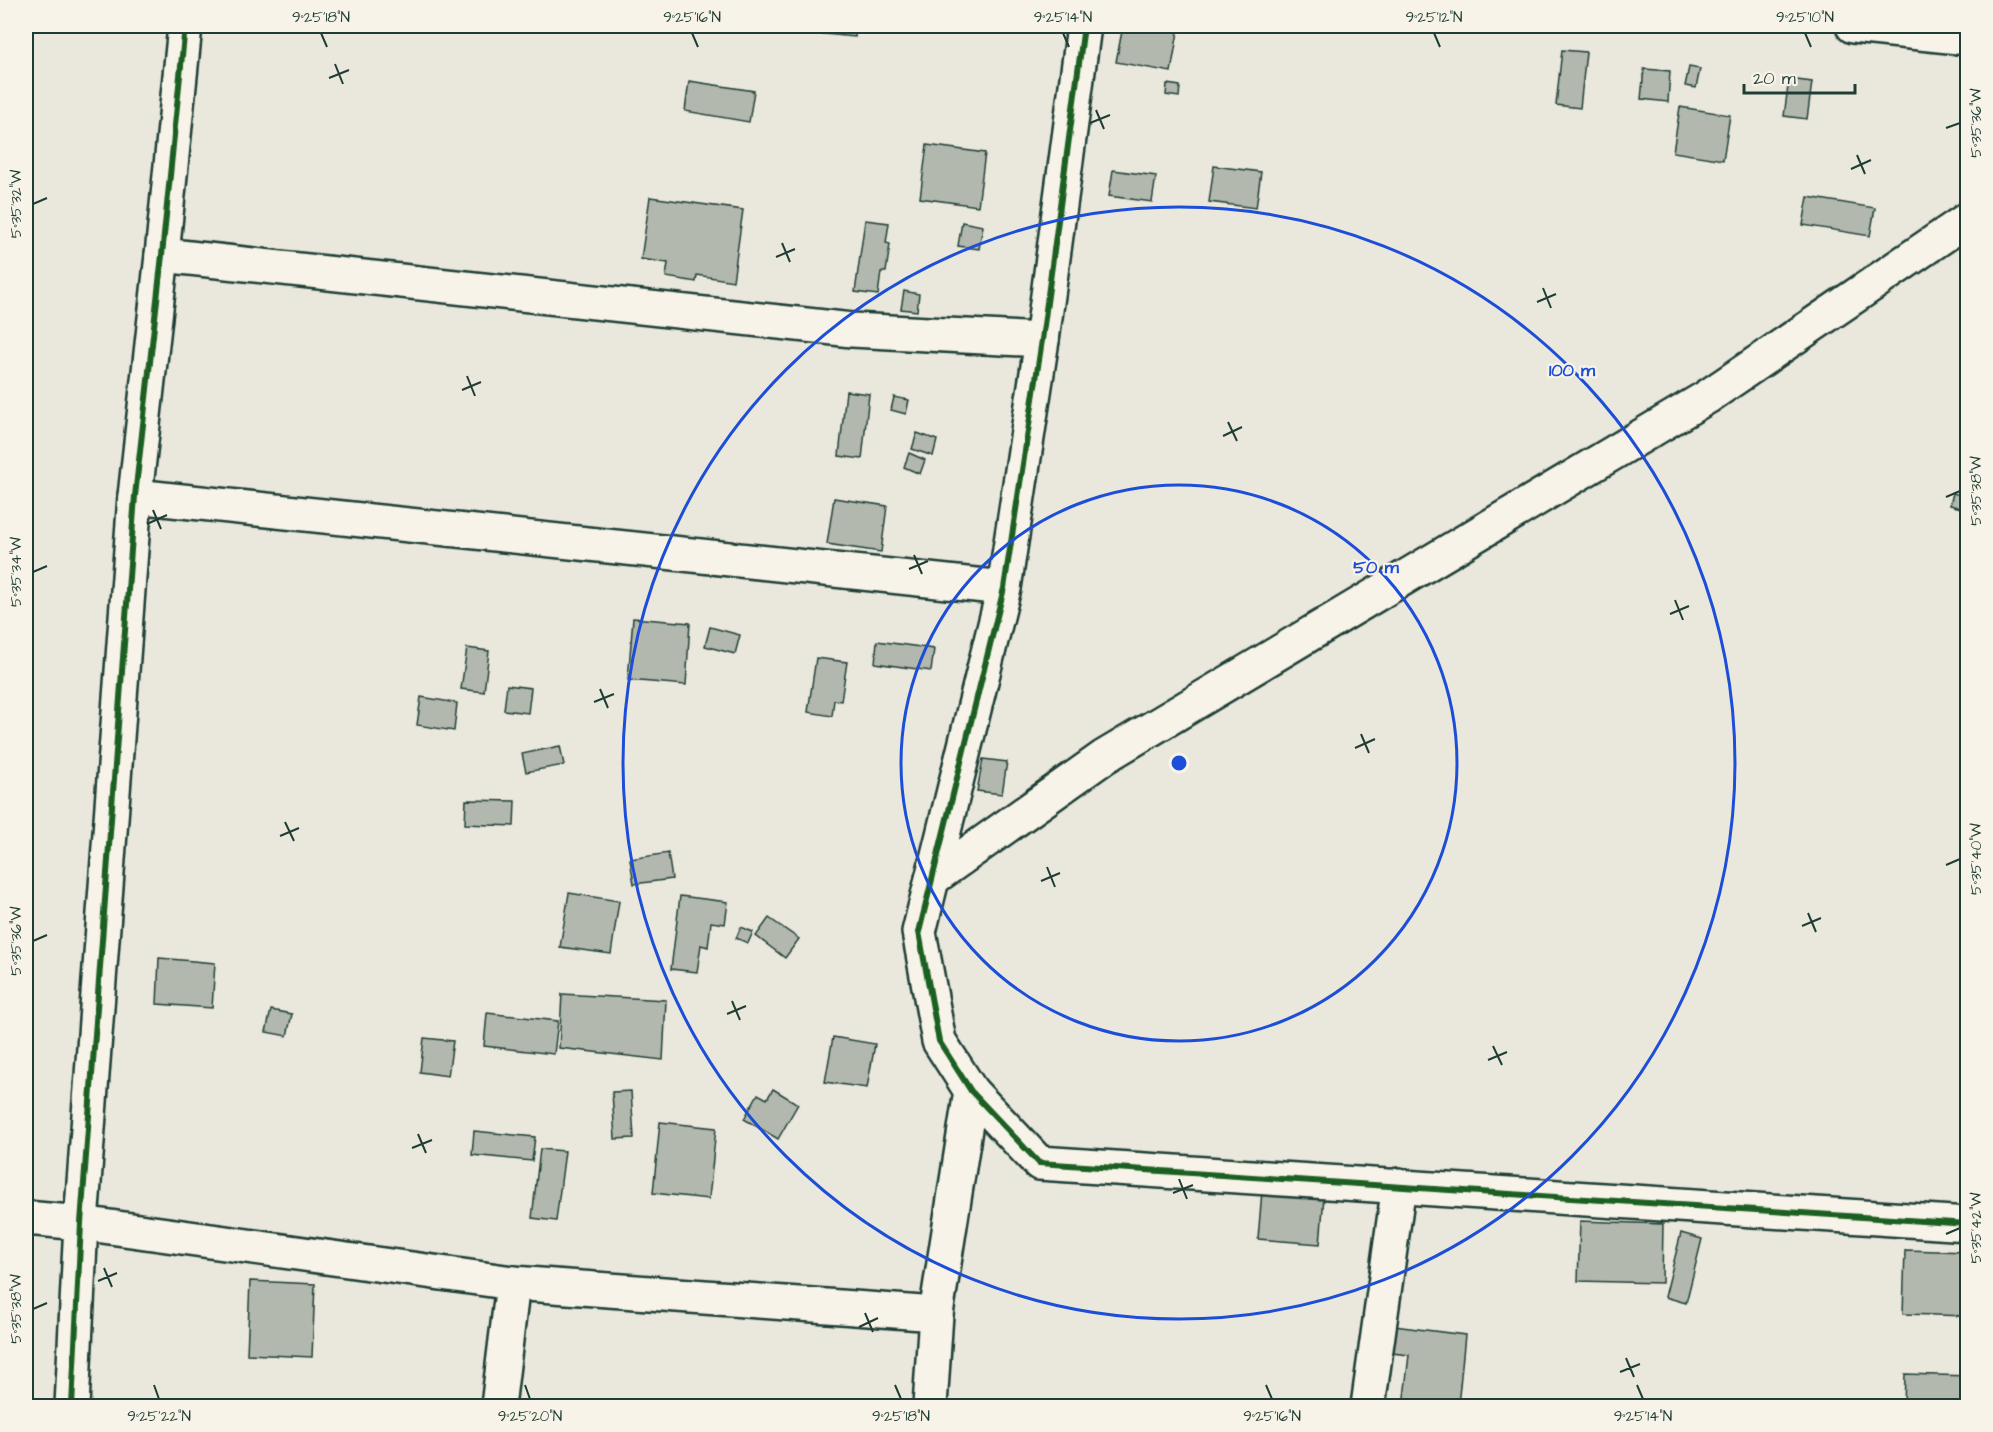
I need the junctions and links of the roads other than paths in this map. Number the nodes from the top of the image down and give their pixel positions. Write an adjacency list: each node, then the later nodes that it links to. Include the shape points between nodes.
1 (185, 26): 7 (street)
2 (1084, 26): 8 (street)
3 (1853, 26): 4 (street)
4 (1917, 29): 5 (street)
5 (1968, 38)
6 (1968, 219): 11 (street, via 1707,398 1104,758)
7 (162, 255): 8 (street, via 852,330); 9 (street)
8 (1042, 340): 10 (street)
9 (135, 496): 10 (street); 15 (street)
10 (1004, 588): 11 (street)
11 (932, 879): 12 (street, via 919,932 939,1041)
12 (971, 1091): 13 (street, via 1039,1163); 18 (street)
13 (1399, 1185): 16 (street); 22 (street)
14 (26, 1218): 15 (street)
15 (81, 1223): 17 (street); 19 (street)
16 (1968, 1224)
17 (513, 1283): 18 (street); 20 (street)
18 (936, 1314): 21 (street)
19 (72, 1407)
20 (498, 1407)
21 (930, 1407)
22 (1368, 1407)

